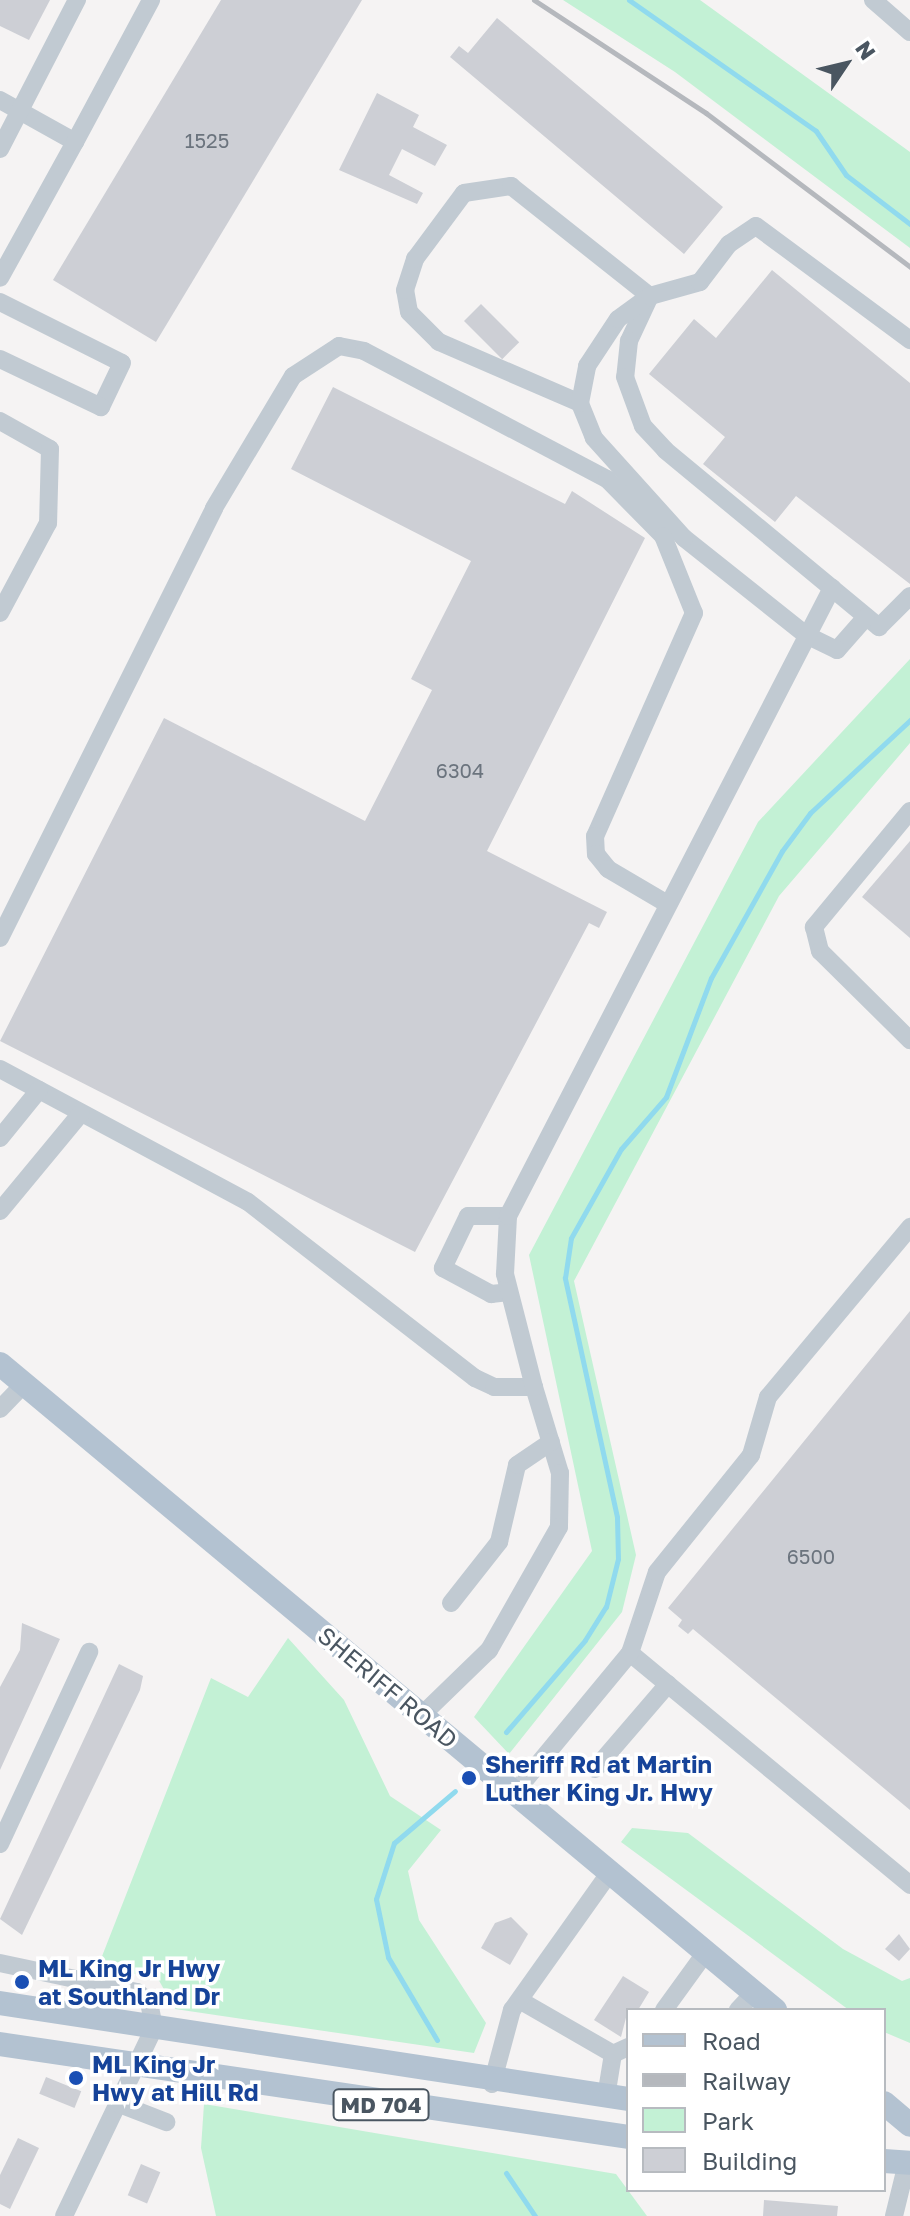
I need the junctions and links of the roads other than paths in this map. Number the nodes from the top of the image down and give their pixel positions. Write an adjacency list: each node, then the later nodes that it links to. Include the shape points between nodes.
1 (77, 0): 6 (street)
2 (151, 0): 7 (street)
3 (873, 0): 4 (street)
4 (910, 32)
5 (0, 100): 6 (street)
6 (21, 111): 7 (street); 8 (street)
7 (75, 142): 9 (street)
8 (0, 149)
9 (0, 278)
10 (650, 296): 12 (street, via 700,282 729,244 756,226); 14 (street, via 599,341); 14 (street, via 511,186 464,193 438,220 405,290 424,334); 16 (street, via 629,341 625,377 643,426)
11 (0, 302): 13 (street, via 122,363 101,407)
12 (910, 340)
13 (0, 359)
14 (580, 403): 20 (street, via 594,438 684,538)
15 (0, 421): 18 (street, via 50,449 48,523)
16 (832, 588): 19 (street); 20 (street)
17 (910, 596): 19 (street, via 879,627)
18 (0, 613)
19 (866, 617): 20 (street, via 837,650)
20 (806, 635): 22 (street)
21 (910, 811): 24 (street, via 814,927 820,951)
22 (666, 903): 23 (street, via 608,869 596,854 595,836 694,613 663,536 607,479 364,351 339,346 293,376 214,508); 30 (street)
23 (0, 938)
24 (908, 1034)
25 (0, 1069): 26 (street)
26 (39, 1090): 27 (street); 28 (street)
27 (81, 1113): 29 (street); 35 (street, via 248,1202 475,1378 494,1387)
28 (0, 1138)
29 (0, 1211)
30 (508, 1216): 32 (street); 32 (street, via 468,1216 443,1268 491,1294)
31 (910, 1227): 40 (street, via 768,1397 751,1455 657,1572)
32 (509, 1292): 35 (street)
33 (0, 1364): 34 (main road, SHERIFF ROAD)
34 (24, 1384): 36 (street); 42 (main road, SHERIFF ROAD)
35 (534, 1387): 37 (street)
36 (0, 1409)
37 (551, 1442): 38 (street, via 517,1465 499,1542); 42 (street, via 561,1496 555,1538 489,1650)
38 (451, 1603)
39 (89, 1652): 45 (street)
40 (630, 1653): 41 (street); 44 (street)
41 (668, 1684): 43 (street); 47 (street)
42 (422, 1715): 44 (main road, SHERIFF ROAD)
43 (595, 1769)
44 (515, 1792): 46 (main road, SHERIFF ROAD)
45 (0, 1844)
46 (610, 1872): 48 (main road, SHERIFF ROAD); 50 (street)
47 (906, 1873)
48 (706, 1952): 51 (main road, SHERIFF ROAD); 53 (street)
49 (0, 1963): 55 (street, via 137,1992 149,2002)
50 (521, 2001): 57 (street); 59 (street, via 501,2034)
51 (746, 2001): 54 (main road, SHERIFF ROAD)
52 (0, 2003): 55 (main road, MD 704)
53 (665, 2008)
54 (769, 2008)
55 (154, 2028): 58 (street); 59 (main road, MD 704)
56 (0, 2044): 58 (main road, MD 704)
57 (620, 2051): 60 (street)
58 (136, 2066): 61 (street); 66 (main road, MD 704)
59 (492, 2084): 60 (main road, MD 704)
60 (617, 2098)
61 (117, 2103): 63 (street); 68 (street)
62 (886, 2105): 65 (main road)
63 (166, 2122)
64 (886, 2127): 65 (main road)
65 (910, 2127)
66 (626, 2137)
67 (900, 2162): 69 (street)
68 (64, 2216)
69 (894, 2216)

